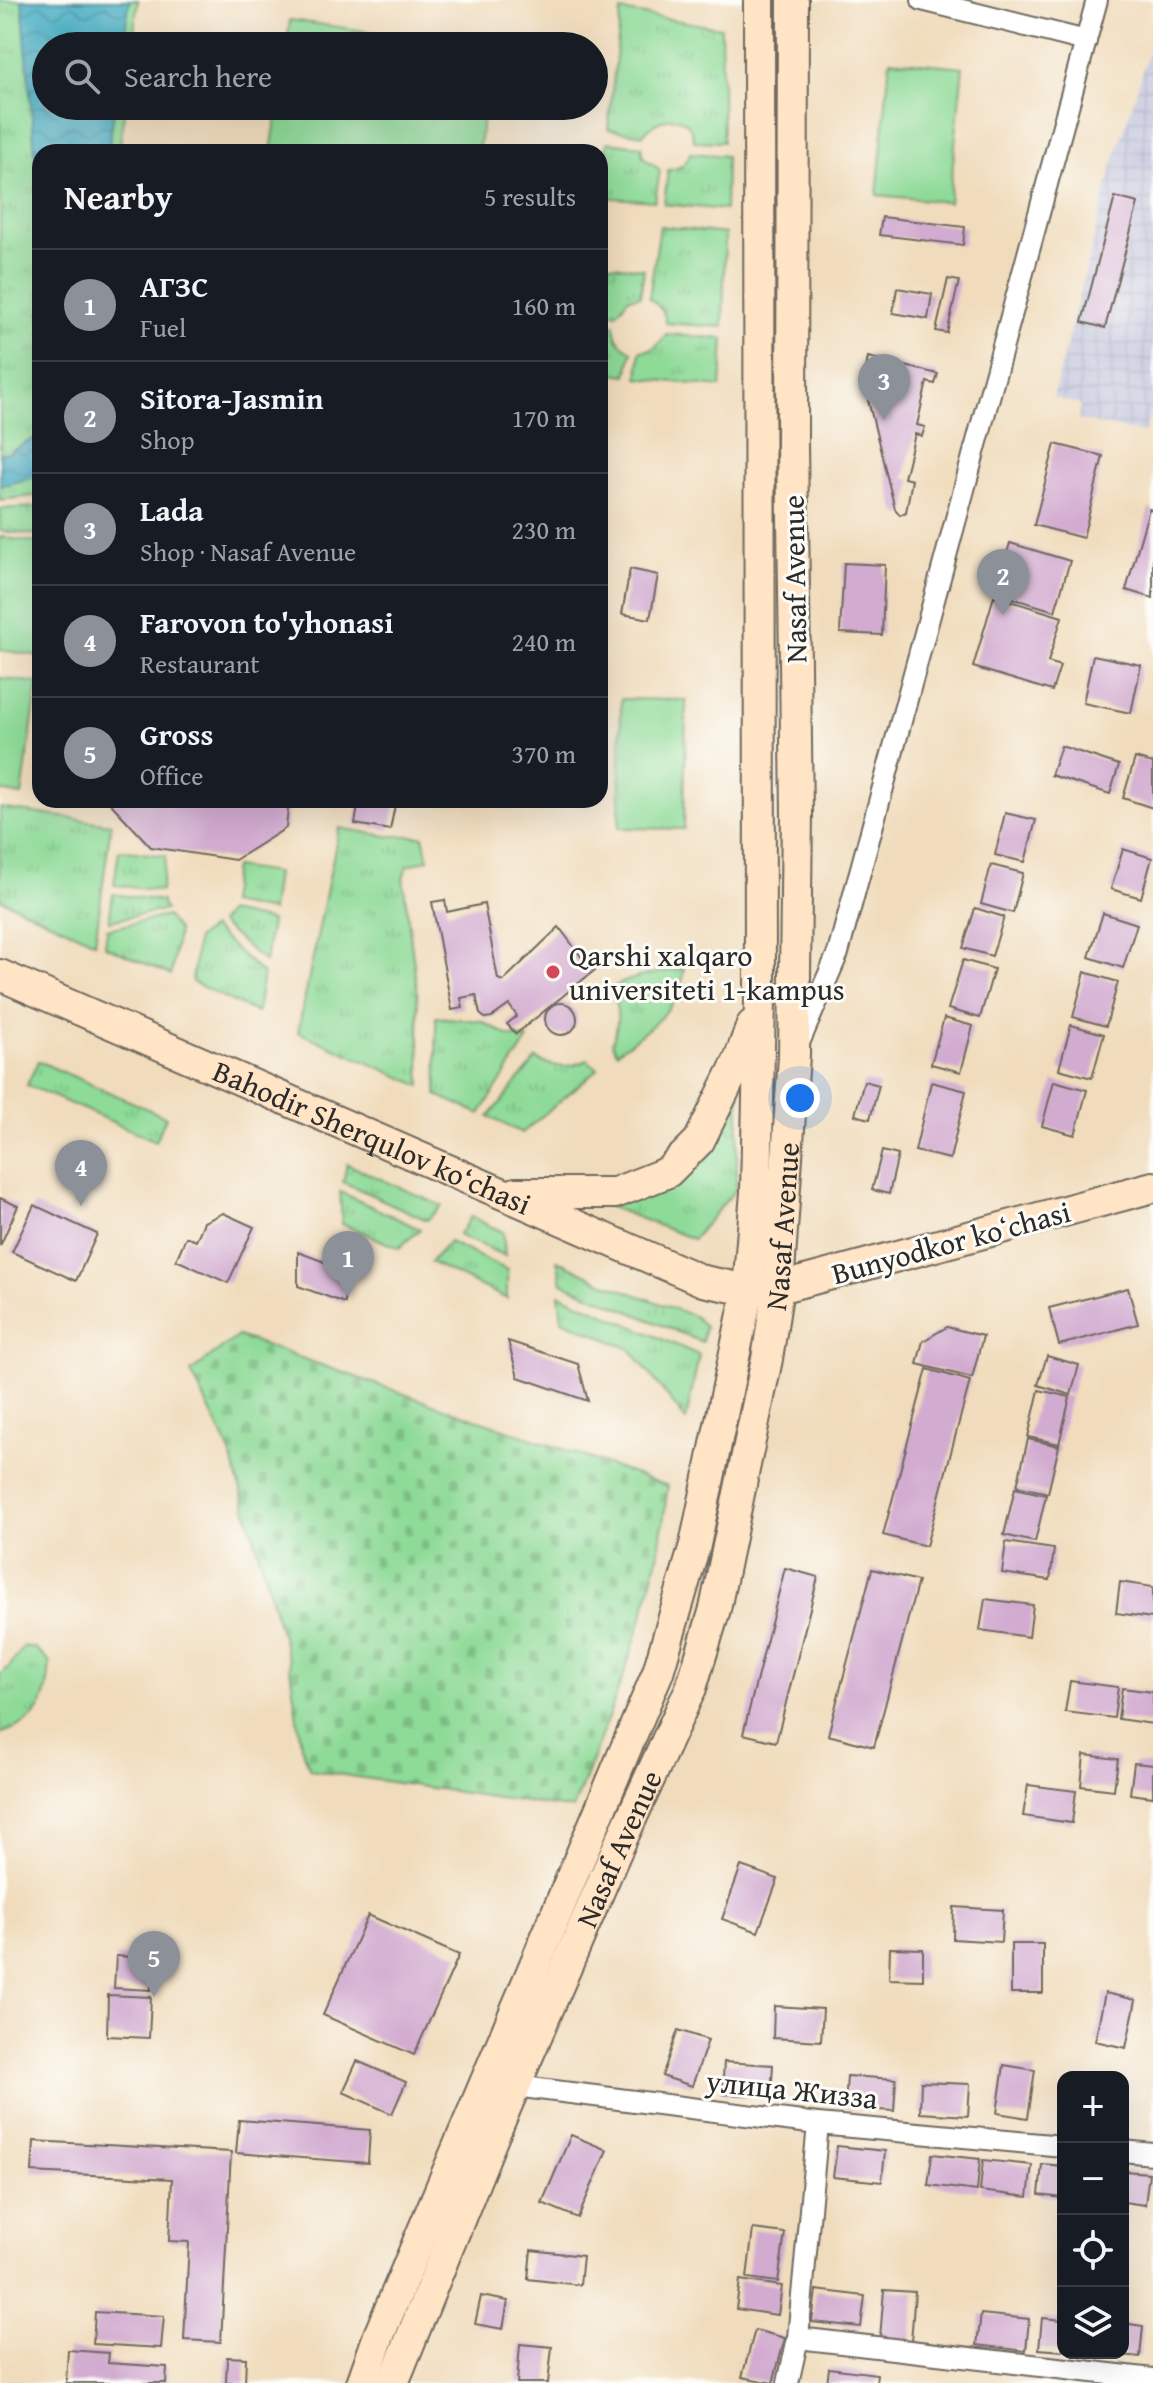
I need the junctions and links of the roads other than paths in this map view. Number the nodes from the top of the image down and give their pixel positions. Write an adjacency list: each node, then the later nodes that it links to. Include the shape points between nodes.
1 (759, 0): 7 (main road, Nasaf Avenue)
2 (793, 0): 8 (main road, Nasaf Avenue)
3 (922, 0): 5 (street)
4 (1097, 0): 5 (street)
5 (1086, 41): 8 (street, via 838,953)
6 (0, 975): 10 (main road, Bahodir Sherqulov ko‘chasi)
7 (760, 1000): 10 (main road, via 739,1060 699,1141 668,1172 615,1193); 12 (main road, Nasaf Avenue)
8 (794, 1056): 11 (main road, Nasaf Avenue)
9 (1153, 1187): 11 (main road, Bunyodkor koʻchasi)
10 (504, 1193): 12 (main road, Bahodir Sherqulov ko‘chasi, via 703,1281)
11 (778, 1288): 12 (main road, Bunyodkor koʻchasi); 13 (main road, Nasaf Avenue, via 715,1609 691,1688)
12 (748, 1290): 20 (main road, Nasaf Avenue, via 695,1545 658,1672)
13 (515, 2086): 14 (street, улица Жизза); 21 (main road, Nasaf Avenue)
14 (818, 2124): 15 (street, улица Жизза); 18 (street)
15 (1057, 2145)
16 (1129, 2152): 17 (street)
17 (1153, 2154)
18 (798, 2338): 19 (street); 22 (street)
19 (1153, 2379)
20 (362, 2383)
21 (393, 2383)
22 (788, 2383)

